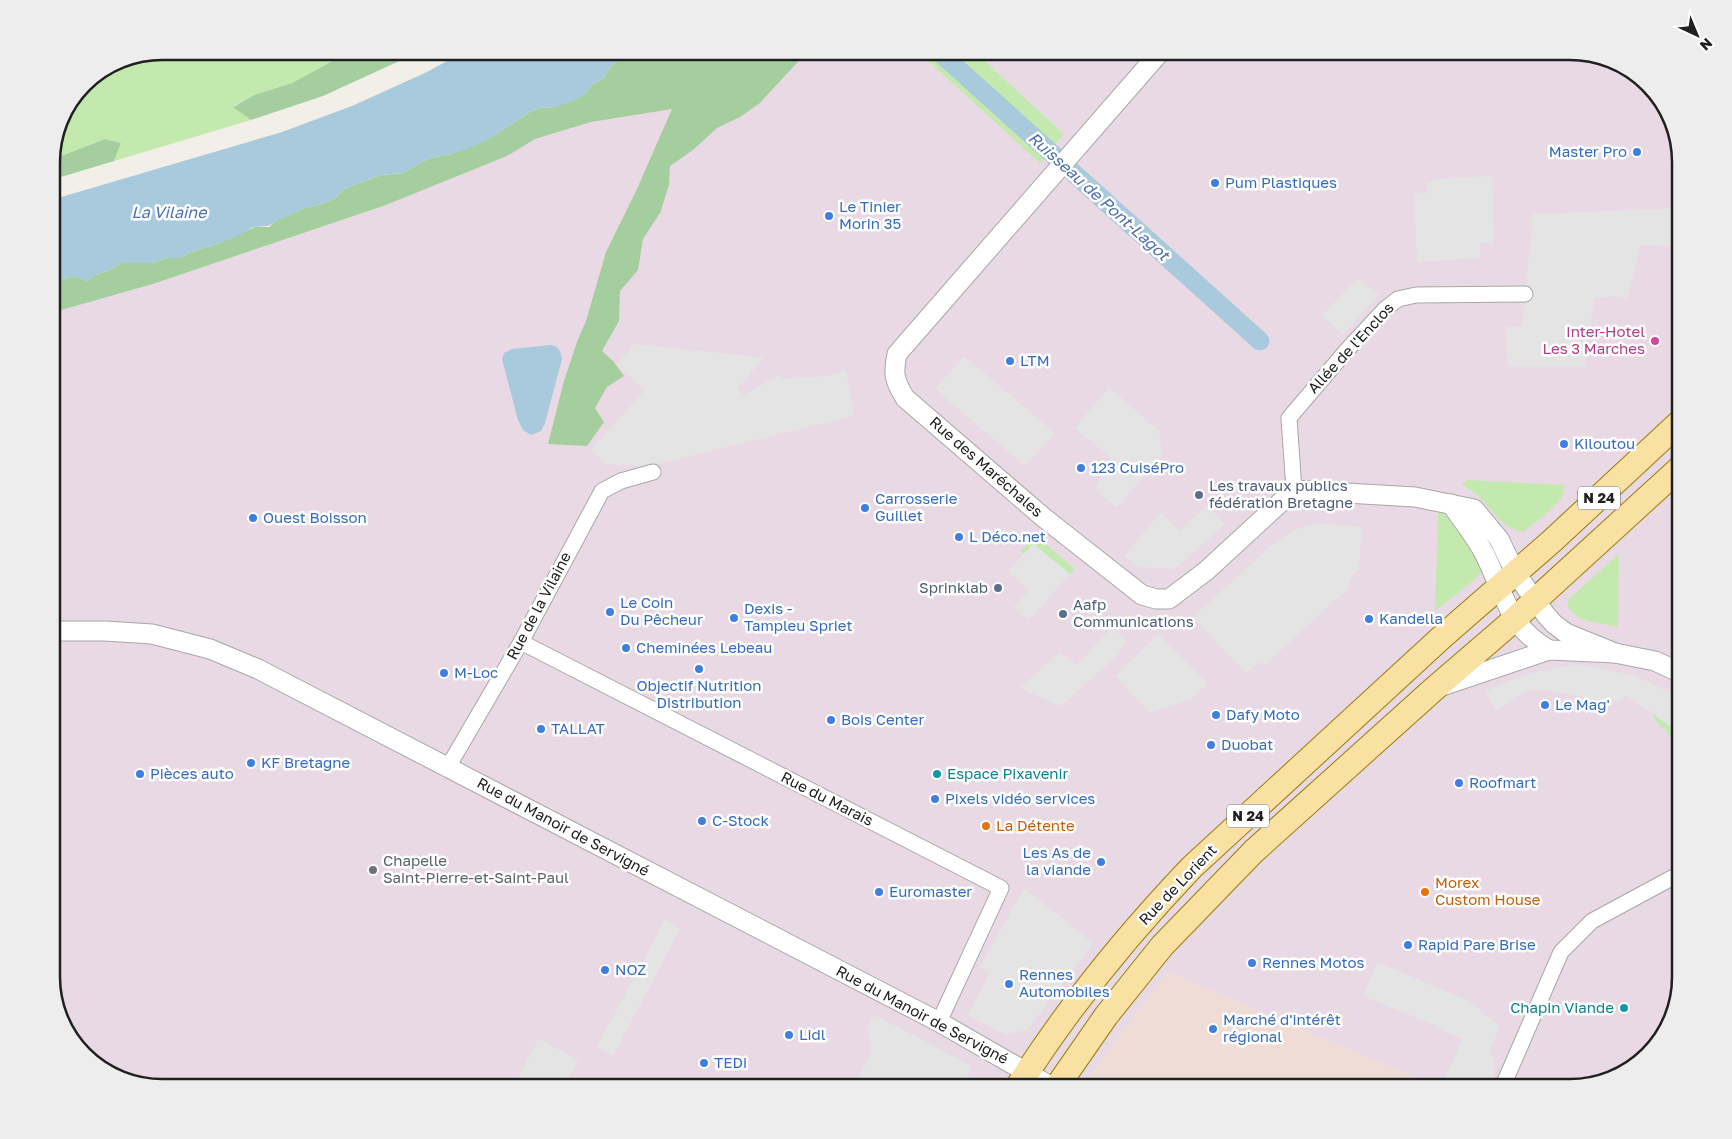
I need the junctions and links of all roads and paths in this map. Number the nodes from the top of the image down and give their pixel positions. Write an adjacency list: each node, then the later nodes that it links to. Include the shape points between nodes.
1 (1153, 60): 6 (street, Rue des Maréchales, via 897,354 895,381 905,398 1103,566 1142,596 1156,600 1169,599 1206,571)
2 (1525, 294): 6 (street, Allée de l'Enclos, via 1416,295 1398,298 1385,309 1289,418)
3 (1672, 429): 7 (main road, Rue de Lorient / N 24)
4 (653, 472): 11 (street, Rue de la Vilaine, via 621,481 602,491)
5 (1672, 475): 8 (main road, Rue de Lorient / N 24)
6 (1294, 490): 7 (street, via 1415,497 1474,509 1499,539)
7 (1508, 581): 8 (street); 9 (street); 17 (main road, Rue de Lorient / N 24)
8 (1535, 600): 9 (main road, Rue de Lorient / N 24); 13 (street, via 1559,629)
9 (1514, 619): 12 (street, via 1537,643); 15 (main road, Rue de Lorient / N 24)
10 (60, 631): 16 (street, Rue du Manoir de Servigné, via 152,634 210,649 258,669)
11 (521, 642): 16 (street, Rue de la Vilaine); 20 (street, Rue du Marais, via 1001,888)
12 (1550, 650): 13 (street); 15 (street)
13 (1615, 653): 14 (street, via 1655,661)
14 (1672, 669)
15 (1434, 689): 18 (main road, Rue de Lorient / N 24)
16 (448, 766): 20 (street, Rue du Manoir de Servigné, via 542,818)
17 (1234, 829): 18 (main road); 22 (main road, Rue de Lorient / N 24, via 1164,896 1113,955)
18 (1254, 851): 23 (main road, Rue de Lorient / N 24, via 1155,954)
19 (1672, 878): 24 (street, via 1592,921 1561,952)
20 (939, 1022): 21 (street, Rue du Manoir de Servigné)
21 (1021, 1079)
22 (1023, 1079)
23 (1061, 1079)
24 (1506, 1079)

